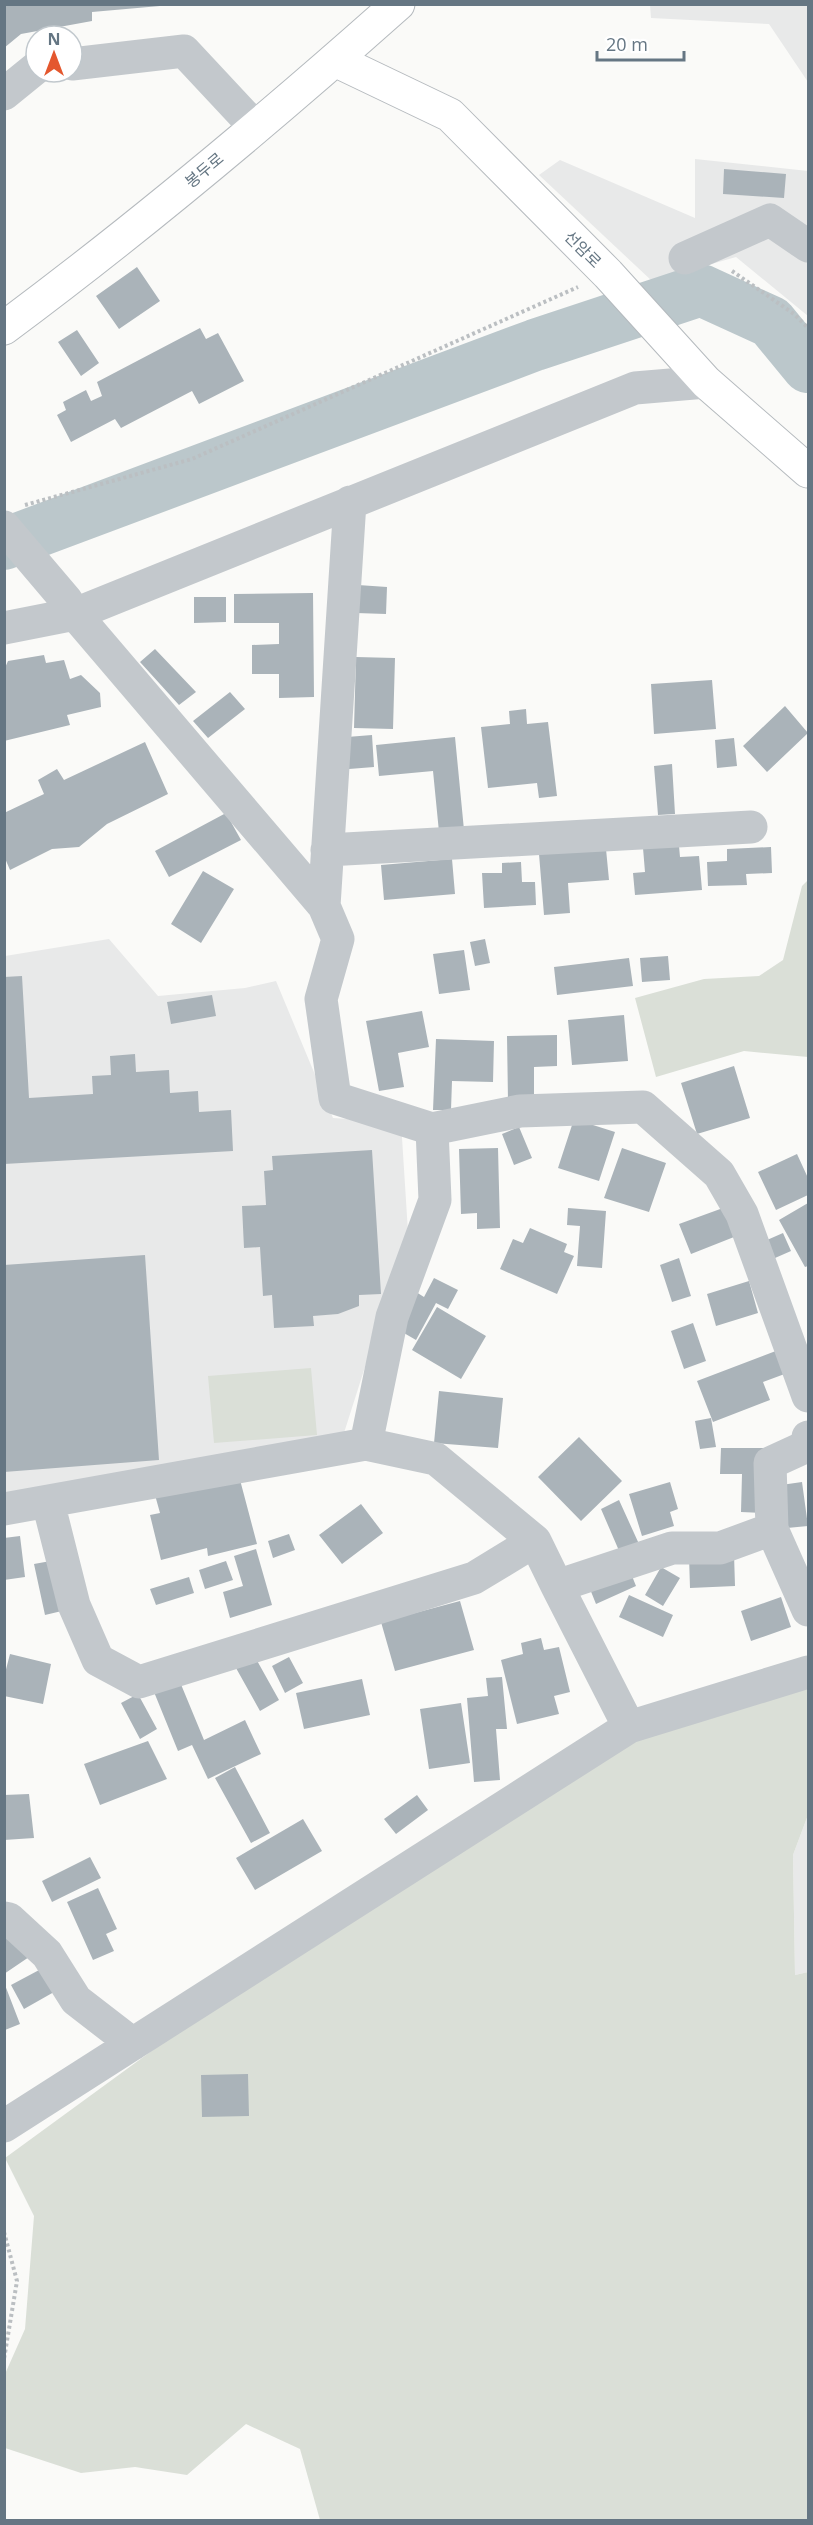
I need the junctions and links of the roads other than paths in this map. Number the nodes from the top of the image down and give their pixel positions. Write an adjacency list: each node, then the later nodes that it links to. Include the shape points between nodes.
1 (398, 4): 2 (main road, 봉두로)
2 (335, 60): 6 (main road, 봉두로); 10 (main road, 선암로, via 450,115)
3 (84, 63): 6 (street, via 184,51)
4 (24, 78): 5 (street)
5 (4, 94)
6 (255, 127): 9 (main road, 봉두로, via 87,267)
7 (808, 246): 8 (street, via 770,220)
8 (685, 258)
9 (4, 328)
10 (697, 371): 11 (main road, 선암로); 12 (street, via 635,388)
11 (808, 471)
12 (350, 502): 14 (street); 17 (street)
13 (10, 518): 14 (street)
14 (70, 607): 15 (street); 18 (street)
15 (4, 628)
16 (751, 827): 17 (street)
17 (327, 850): 18 (street)
18 (324, 906): 19 (street, via 338,939 321,999 334,1098)
19 (432, 1129): 20 (street, via 520,1111 643,1107 719,1174 742,1214); 22 (street, via 435,1200 392,1317)
20 (808, 1396)
21 (808, 1437): 25 (street, via 807,1446 770,1463)
22 (366, 1444): 23 (street); 26 (street, via 436,1459)
23 (48, 1502): 24 (street); 26 (street, via 74,1605 99,1660 139,1682 474,1578)
24 (4, 1509)
25 (772, 1529): 27 (street, via 720,1548 672,1548); 28 (street)
26 (535, 1541): 27 (street)
27 (557, 1586): 30 (street)
28 (808, 1610)
29 (808, 1672): 30 (street)
30 (629, 1727): 32 (street)
31 (4, 1918): 32 (street, via 9,1918 47,1954 76,2000)
32 (133, 2044): 33 (street)
33 (4, 2126)

